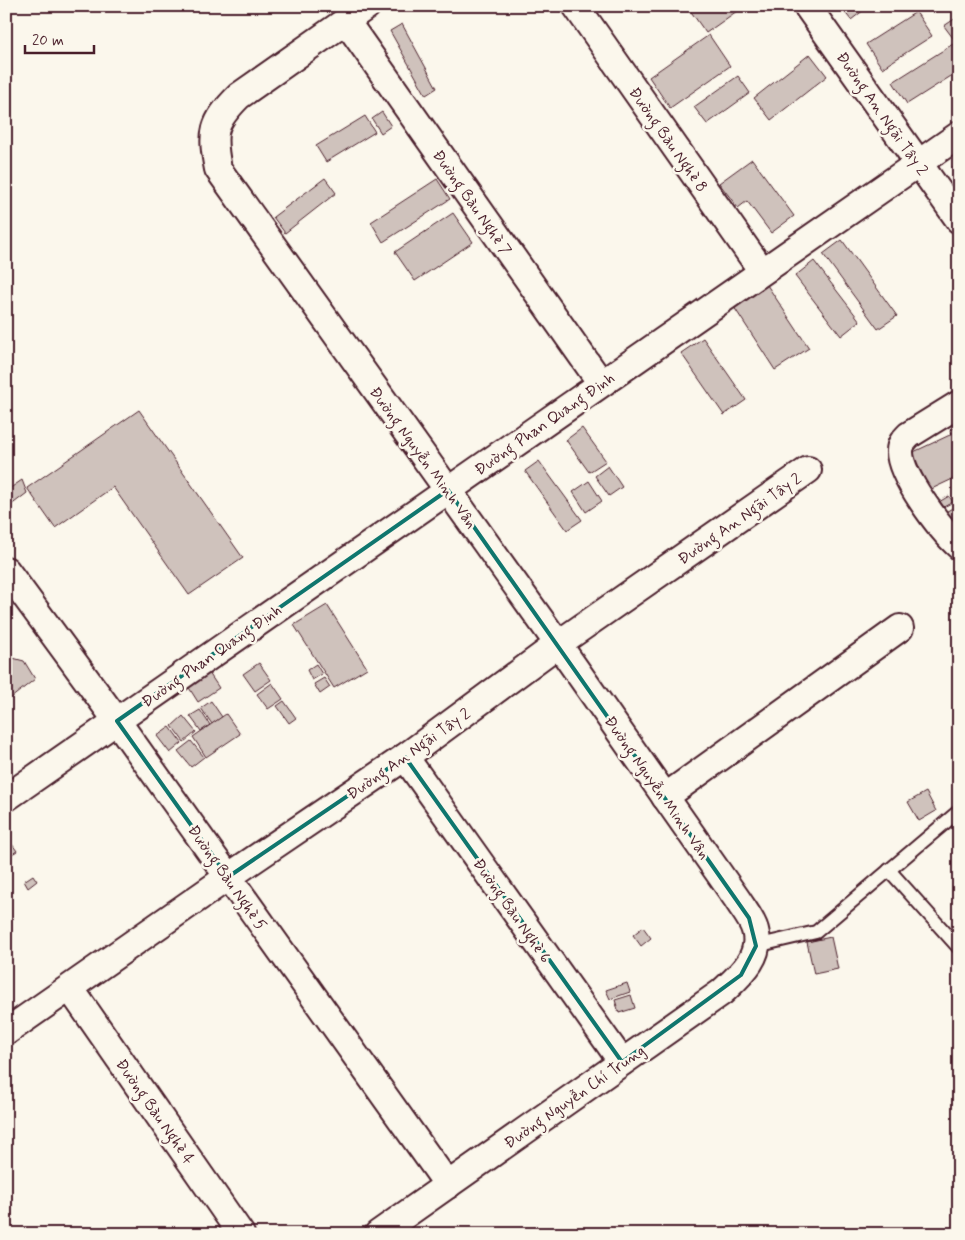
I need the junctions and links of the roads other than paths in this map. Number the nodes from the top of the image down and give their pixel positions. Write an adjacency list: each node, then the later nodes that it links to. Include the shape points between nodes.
1 (368, 6): 4 (street, Đường Nguyễn Minh Vân)
2 (576, 6): 8 (street, Đường Bàu Nghè 8)
3 (807, 6): 6 (street, Đường An Ngãi Tây 2)
4 (346, 21): 9 (street, Đường Bàu Nghè 7); 12 (street, Đường Nguyễn Minh Vân, via 239,96 225,110 213,137 218,169)
5 (959, 135): 6 (street, Đường Phan Quang Định)
6 (918, 163): 7 (street, Đường An Ngãi Tây 2); 8 (street, Đường Phan Quang Định)
7 (959, 220)
8 (762, 271): 9 (street, Đường Phan Quang Định)
9 (601, 384): 12 (street, Đường Phan Quang Định)
10 (959, 404): 13 (street, via 909,435 900,449 917,492 933,518)
11 (808, 470): 16 (street, Đường An Ngãi Tây 2)
12 (448, 490): 16 (street, Đường Nguyễn Minh Vân); 17 (street, Đường Phan Quang Định)
13 (959, 546)
14 (6, 570): 17 (street, Đường Bàu Nghè 5)
15 (900, 628): 19 (street)
16 (558, 644): 18 (street, Đường An Ngãi Tây 2); 19 (street, Đường Nguyễn Minh Vân)
17 (117, 721): 20 (street, Đường Phan Quang Định); 23 (street, Đường Bàu Nghè 5)
18 (405, 757): 23 (street, Đường An Ngãi Tây 2); 28 (street, Đường Bàu Nghè 6)
19 (665, 797): 24 (street, Đường Nguyễn Minh Vân, via 749,918 755,930)
20 (6, 798)
21 (957, 814): 22 (lane)
22 (889, 870): 24 (lane, via 816,932); 25 (lane)
23 (228, 877): 26 (street, Đường An Ngãi Tây 2); 29 (street, Đường Bàu Nghè 5)
24 (756, 946): 28 (street, Đường Nguyễn Chí Trung, via 752,960 741,975)
25 (959, 948)
26 (70, 988): 27 (street, Đường An Ngãi Tây 2); 30 (street, Đường Bàu Nghè 4)
27 (6, 1032)
28 (622, 1062): 29 (street, Đường Nguyễn Chí Trung)
29 (448, 1185): 31 (street, Đường Nguyễn Chí Trung)
30 (241, 1234)
31 (378, 1234)

